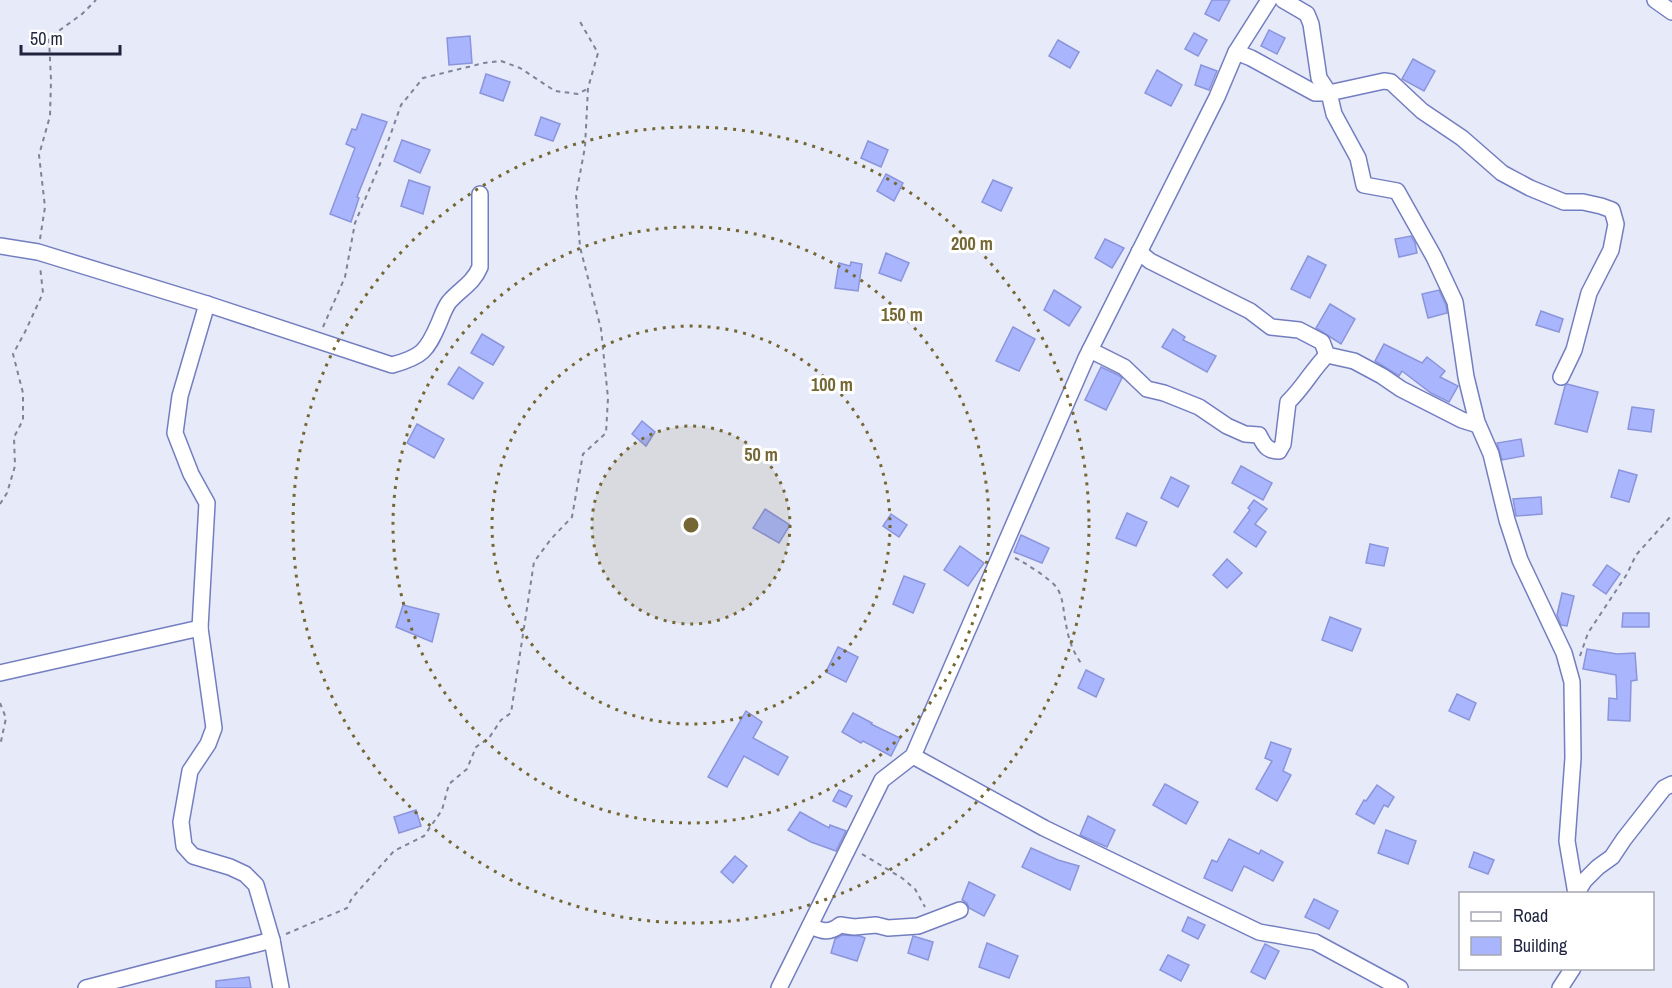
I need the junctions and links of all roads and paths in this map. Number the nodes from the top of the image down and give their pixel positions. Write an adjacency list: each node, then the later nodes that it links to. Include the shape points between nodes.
1 (1269, 0): 6 (street)
2 (1283, 0): 8 (street, via 1307,14 1319,78)
3 (1655, 0): 4 (street)
4 (1672, 12)
5 (579, 20): 7 (path, via 598,53)
6 (1236, 52): 8 (street, via 1315,93); 11 (street)
7 (588, 88): 13 (path, via 578,94 555,90 501,61 423,78 401,105 355,223 345,278); 34 (path, via 585,147 576,195 579,247 601,329 608,398 606,433 583,454 572,518 534,562 511,713 476,747 467,769 449,784 442,810 424,836 394,851 347,908)
8 (1329, 93): 16 (street, via 1391,82 1502,173 1564,202 1583,202 1612,210 1616,224 1611,250 1589,293 1574,350); 17 (street, via 1334,114 1358,158 1364,185 1397,191 1455,302)
9 (480, 194): 13 (street, via 480,267 476,278 444,310 430,344 420,354 393,365)
10 (0, 246): 12 (street, via 38,252)
11 (1139, 252): 14 (street); 15 (street, via 1250,311 1271,327 1299,330 1322,342)
12 (207, 304): 13 (street); 20 (street, via 180,396 175,433 207,503)
13 (317, 341)
14 (1090, 350): 15 (street, via 1124,367 1147,389 1199,407 1245,434 1258,435 1265,447 1273,451 1283,444 1288,402); 19 (street)
15 (1327, 355): 17 (street, via 1353,362)
16 (1561, 377)
17 (1478, 425): 23 (street, via 1491,454 1520,560 1564,653)
18 (1672, 515): 23 (path, via 1636,555 1588,633)
19 (1001, 554): 21 (path, via 1018,559 1056,586 1070,642); 26 (street)
20 (200, 628): 22 (street); 34 (street, via 214,728 190,771 181,822 184,846 193,856 245,874 256,885)
21 (1081, 663)
22 (0, 673)
23 (1572, 682): 29 (street, via 1573,758 1567,841)
24 (0, 703): 25 (path, via 6,718)
25 (0, 746)
26 (914, 756): 28 (street, via 882,780); 39 (street, via 1044,828 1259,932 1315,942)
27 (1672, 784): 30 (street, via 1664,788 1612,857)
28 (849, 848): 32 (path, via 915,889); 33 (street)
29 (1576, 892)
30 (1577, 892)
31 (960, 910): 32 (street)
32 (933, 920): 33 (street, via 901,928 840,925 821,931)
33 (810, 926): 38 (street)
34 (272, 940): 36 (street); 37 (street)
35 (1572, 970): 40 (street)
36 (86, 988)
37 (281, 988)
38 (779, 988)
39 (1400, 988)
40 (1560, 988)

